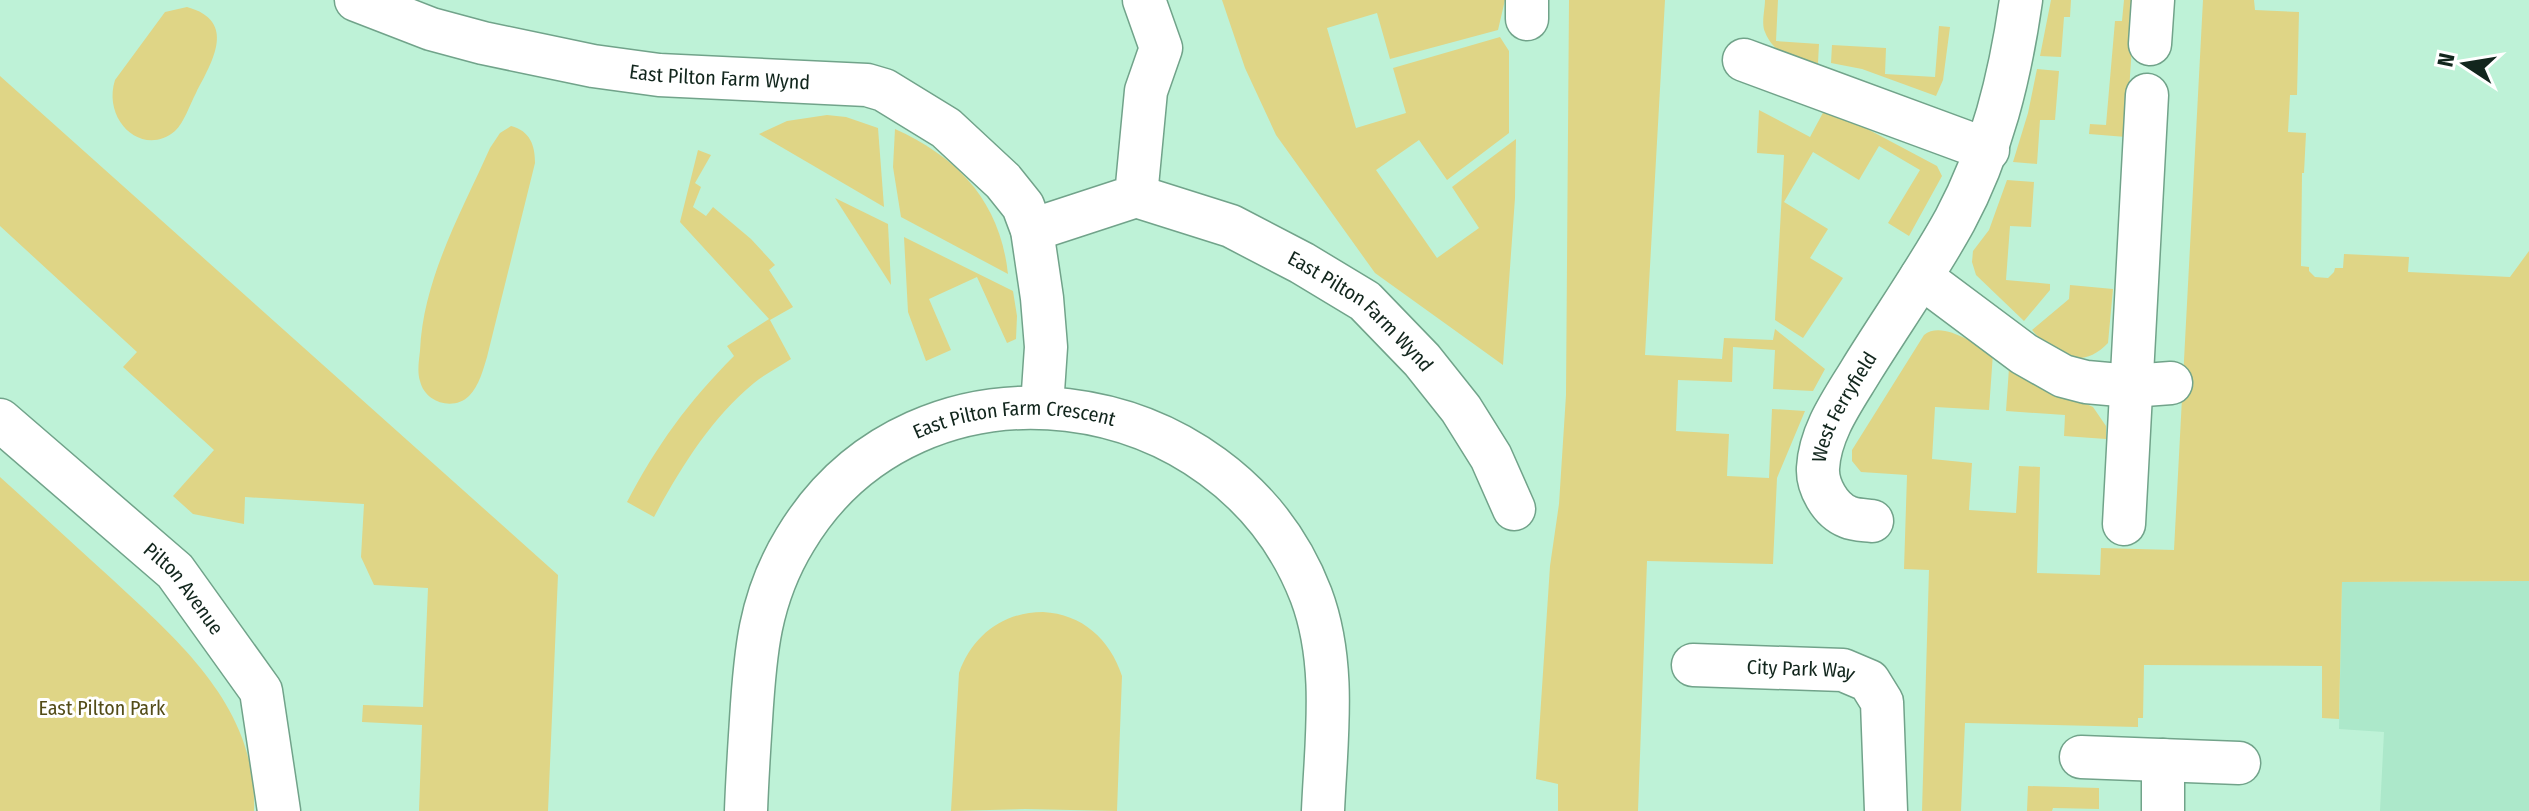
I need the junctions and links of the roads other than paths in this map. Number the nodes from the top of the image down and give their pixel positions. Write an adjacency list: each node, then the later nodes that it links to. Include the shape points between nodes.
1 (356, 0): 10 (street, East Pilton Farm Wynd, via 431,29 593,66 659,75 844,82 884,90 946,128 981,158 1023,206)
2 (1144, 0): 9 (street, via 1161,48 1146,91)
3 (2021, 0): 8 (street, West Ferryfield)
4 (2153, 0): 5 (street)
5 (2150, 44)
6 (1744, 60): 8 (street)
7 (2147, 95): 12 (street)
8 (1988, 150): 11 (street, West Ferryfield)
9 (1136, 196): 10 (street); 15 (street, East Pilton Farm Wynd, via 1231,226 1365,301 1461,409 1491,457)
10 (1032, 230): 13 (street, East Pilton Farm Wynd, via 1046,347)
11 (1921, 277): 12 (street, via 2045,367 2086,382); 16 (street, West Ferryfield, via 1838,409 1819,453 1817,472 1828,500 1848,517)
12 (2151, 385): 17 (street)
13 (1042, 406): 23 (street, East Pilton Farm Crescent, via 955,418 907,436 865,463 815,511 784,559 762,617); 24 (street, East Pilton Farm Crescent, via 1123,422 1166,438 1226,476 1270,521 1310,595 1325,650)
14 (0, 420): 22 (street, Pilton Avenue, via 175,571 261,691)
15 (1514, 509)
16 (1872, 521)
17 (2124, 524)
18 (1693, 665): 25 (street, City Park Way, via 1843,670 1869,681 1882,702)
19 (2081, 757): 20 (street)
20 (2163, 760): 21 (street); 26 (street)
21 (2239, 763)
22 (279, 811)
23 (746, 811)
24 (1323, 811)
25 (1886, 811)
26 (2163, 811)

